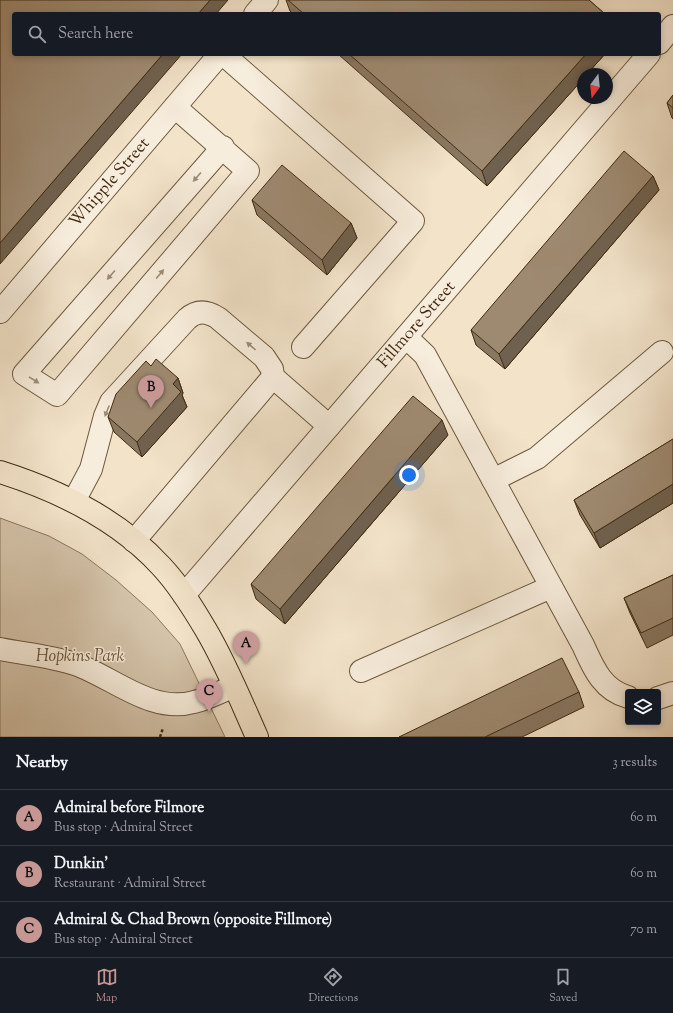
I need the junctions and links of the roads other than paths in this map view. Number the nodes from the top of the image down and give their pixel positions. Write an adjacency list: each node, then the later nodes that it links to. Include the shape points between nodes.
1 (267, 0): 2 (street)
2 (257, 12)
3 (673, 26): 4 (street)
4 (661, 41)
5 (219, 56): 8 (street, Whipple Street)
6 (223, 56): 12 (street, via 413,221)
7 (647, 56): 11 (street, Fillmore Street)
8 (175, 107): 9 (street); 10 (street, Whipple Street)
9 (223, 148): 9 (street, one-way to 9, via 24,374 57,395 248,171)
10 (0, 312)
11 (406, 337): 15 (street, Fillmore Street); 17 (street, via 425,355)
12 (303, 347)
13 (662, 352): 17 (street, via 537,458)
14 (273, 377): 15 (street); 18 (street, one-way to 18, via 272,369 264,357 218,318 205,312 192,314 111,402 91,469); 19 (street)
15 (329, 426): 21 (street, Fillmore Street)
16 (0, 472): 18 (main road)
17 (493, 480): 20 (street)
18 (74, 501): 19 (main road, via 105,519)
19 (134, 541): 21 (main road, via 161,566)
20 (551, 587): 23 (street); 26 (street, via 595,672 606,685)
21 (184, 595): 24 (main road, via 210,636)
22 (0, 649): 24 (street, via 74,664 134,692 170,705 194,702)
23 (361, 671)
24 (234, 686): 28 (main road)
25 (673, 693): 27 (street)
26 (625, 696)
27 (661, 697)
28 (257, 737)

